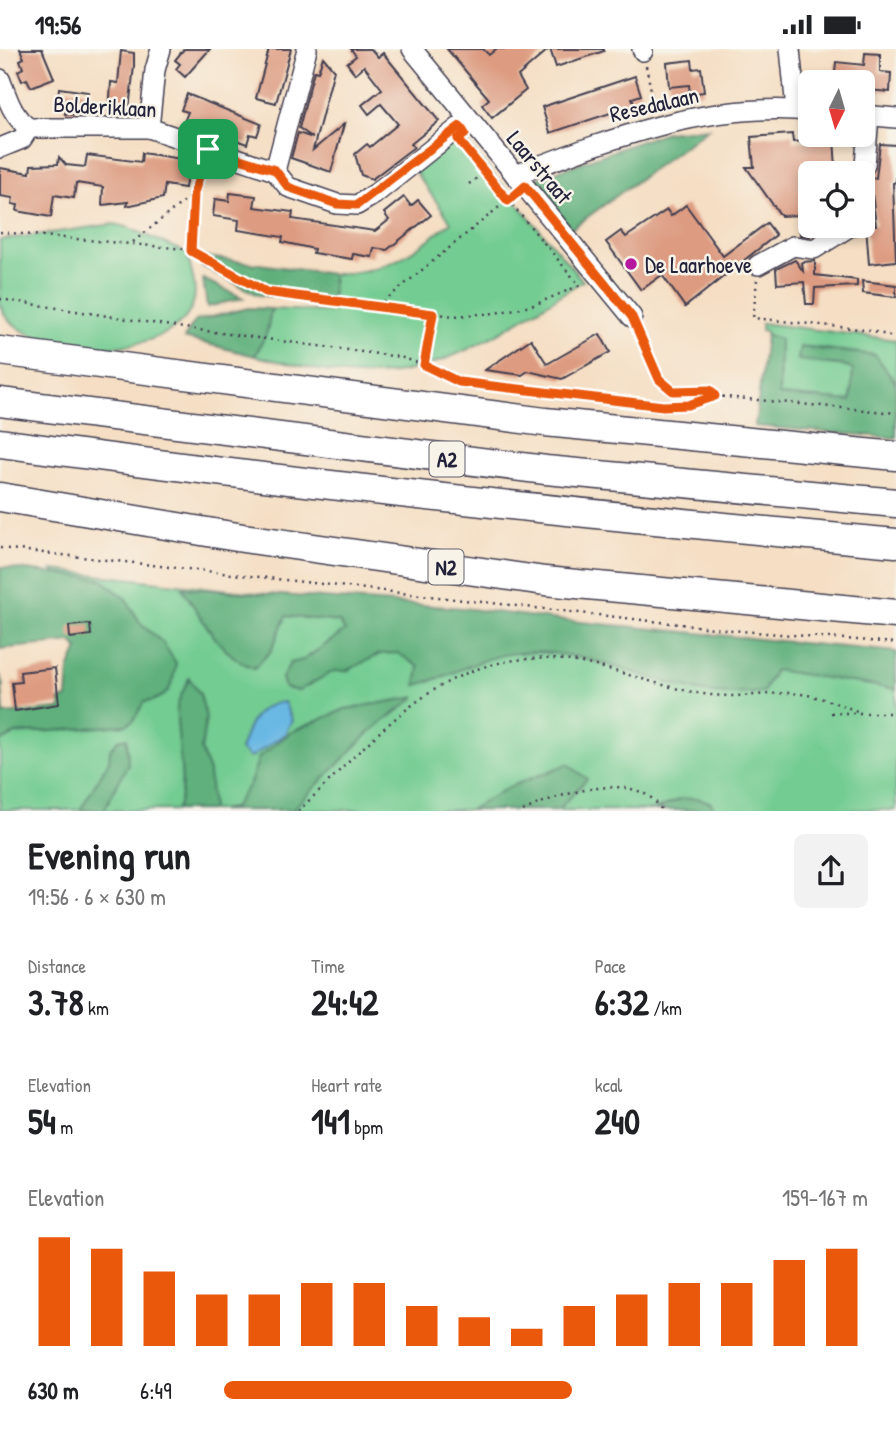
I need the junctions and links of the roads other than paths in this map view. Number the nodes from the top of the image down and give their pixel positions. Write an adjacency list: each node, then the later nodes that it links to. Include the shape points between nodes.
1 (161, 49): 12 (street)
2 (307, 49): 14 (street)
3 (412, 49): 10 (street, Laarstraat)
4 (790, 49): 6 (street)
5 (0, 79): 11 (street, Bolderiklaan, via 20,122)
6 (798, 87)
7 (798, 110): 15 (street, Resedalaan, via 771,109 658,124)
8 (875, 117): 9 (street)
9 (896, 118)
10 (464, 123): 14 (street, Bolderiklaan, via 357,205 337,204 288,187); 15 (street, Laarstraat)
11 (30, 128): 12 (street, Bolderiklaan); 13 (street, Bolderiklaan, via 22,139)
12 (149, 128): 14 (street, Bolderiklaan)
13 (0, 148)
14 (275, 170)
15 (520, 181): 18 (street, Laarstraat)
16 (832, 238): 17 (street, via 814,249 793,246)
17 (758, 265)
18 (632, 317)
19 (0, 351): 22 (highway, via 545,422)
20 (0, 402): 24 (highway, A2, via 532,469)
21 (0, 443): 25 (highway, A2, via 548,511)
22 (896, 456)
23 (0, 497): 26 (highway, N2, via 243,538 545,581)
24 (896, 503)
25 (896, 543)
26 (896, 614)

